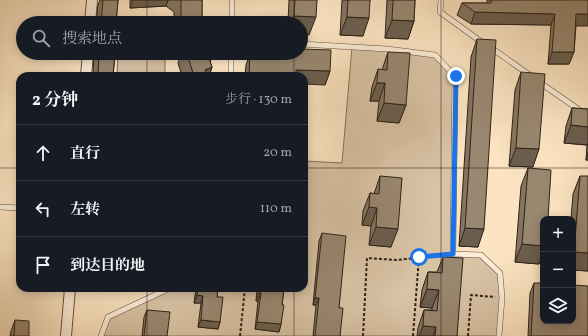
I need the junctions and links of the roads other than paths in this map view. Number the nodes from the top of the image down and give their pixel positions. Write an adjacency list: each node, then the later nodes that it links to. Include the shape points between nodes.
1 (92, 0): 4 (street)
2 (232, 0): 5 (lane)
3 (441, 0): 11 (lane, via 440,12)
4 (91, 16)
5 (232, 16)
6 (308, 44): 18 (lane, via 435,55 456,76 453,254 481,255 500,273 502,298)
7 (87, 60): 9 (street)
8 (231, 60): 10 (lane)
9 (86, 72)
10 (231, 72)
11 (588, 116)
12 (0, 207): 13 (lane)
13 (16, 208)
14 (70, 292): 16 (street)
15 (161, 292): 17 (lane, via 108,317)
16 (66, 336)
17 (101, 336)
18 (499, 336)

